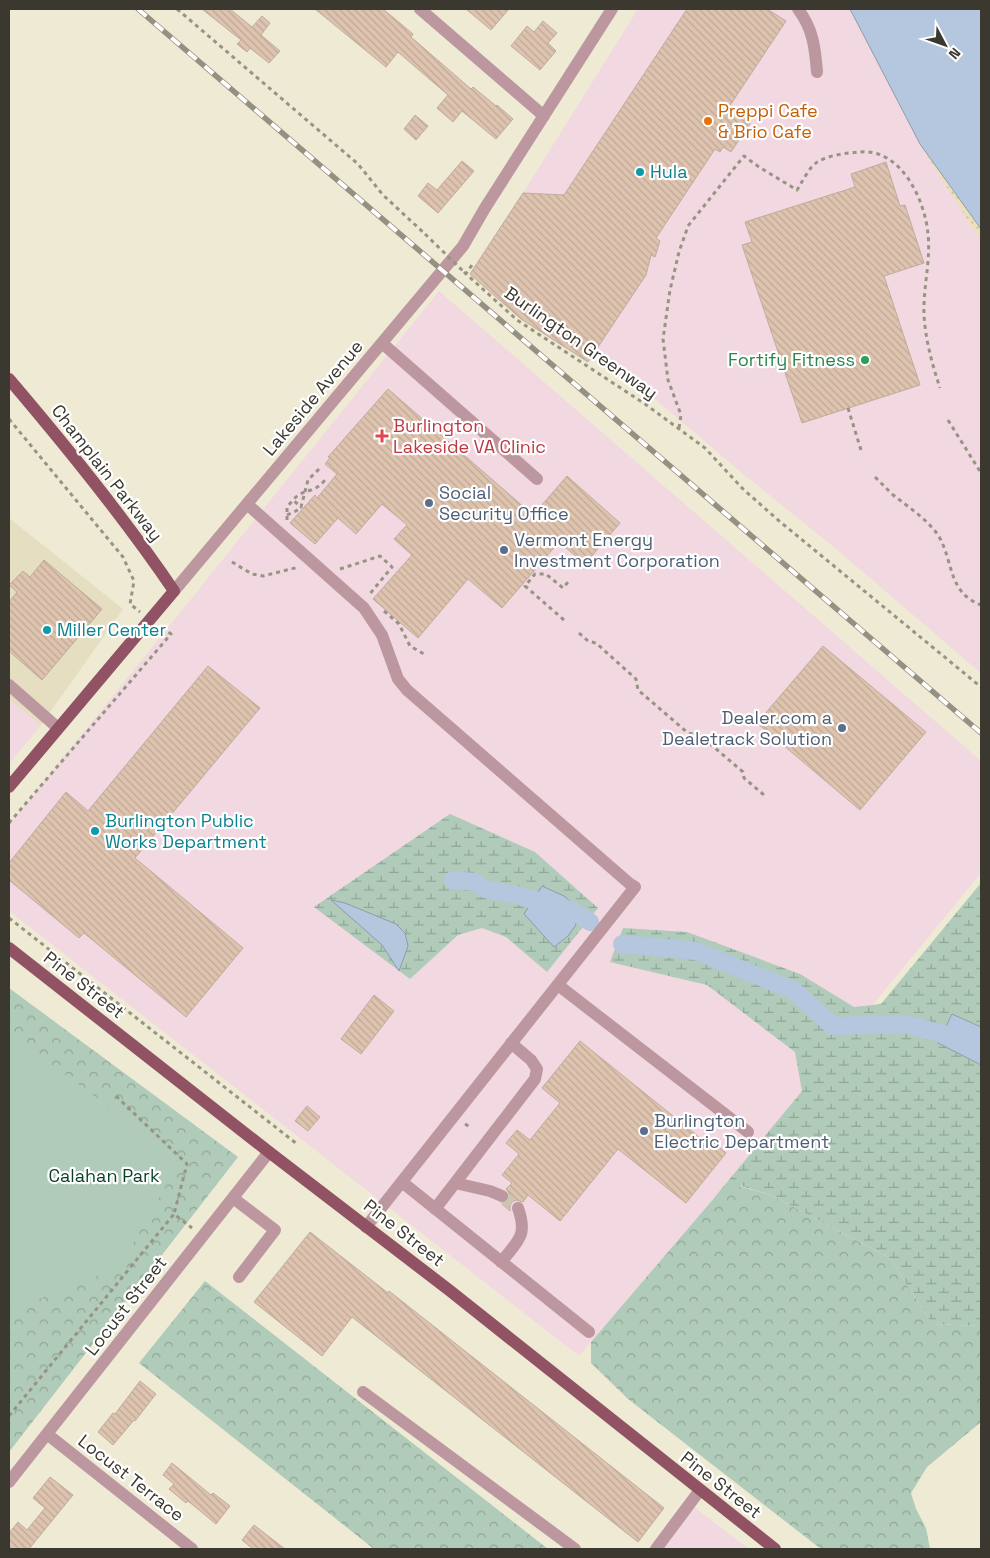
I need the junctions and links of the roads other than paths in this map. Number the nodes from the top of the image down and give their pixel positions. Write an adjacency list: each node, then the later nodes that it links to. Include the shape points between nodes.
1 (420, 9): 5 (street)
2 (612, 9): 5 (street, Lakeside Avenue)
3 (798, 9): 4 (street, via 812,36)
4 (817, 72)
5 (544, 116): 6 (street, Lakeside Avenue, via 462,246)
6 (382, 343): 8 (street); 9 (street, Lakeside Avenue)
7 (9, 379): 10 (main road, Champlain Parkway, via 110,501)
8 (537, 479)
9 (247, 504): 10 (street, Lakeside Avenue); 15 (street, via 370,615 382,635 398,679 407,690 635,887)
10 (174, 591): 12 (main road, Lakeside Avenue)
11 (9, 685): 12 (street)
12 (58, 728): 13 (main road, Lakeside Avenue)
13 (9, 787)
14 (9, 948): 18 (main road, Pine Street)
15 (558, 985): 16 (street); 17 (street)
16 (511, 1044): 19 (street); 20 (street, via 531,1060 537,1069 535,1079)
17 (748, 1132)
18 (269, 1152): 22 (street, Locust Street); 25 (main road, Pine Street)
19 (402, 1182): 24 (street); 25 (street)
20 (455, 1183): 21 (street); 24 (street)
21 (502, 1196)
22 (233, 1198): 27 (street, via 276,1230); 30 (street, Locust Street)
23 (518, 1208): 26 (street, via 523,1230)
24 (435, 1209): 26 (street)
25 (366, 1227): 32 (main road, Pine Street)
26 (501, 1262): 28 (street)
27 (238, 1277)
28 (589, 1332)
29 (363, 1392): 34 (street)
30 (47, 1434): 31 (street, Locust Street); 33 (street, Locust Terrace)
31 (9, 1482)
32 (700, 1490): 35 (street); 36 (main road, Pine Street)
33 (192, 1549)
34 (575, 1549)
35 (656, 1549)
36 (775, 1549)

